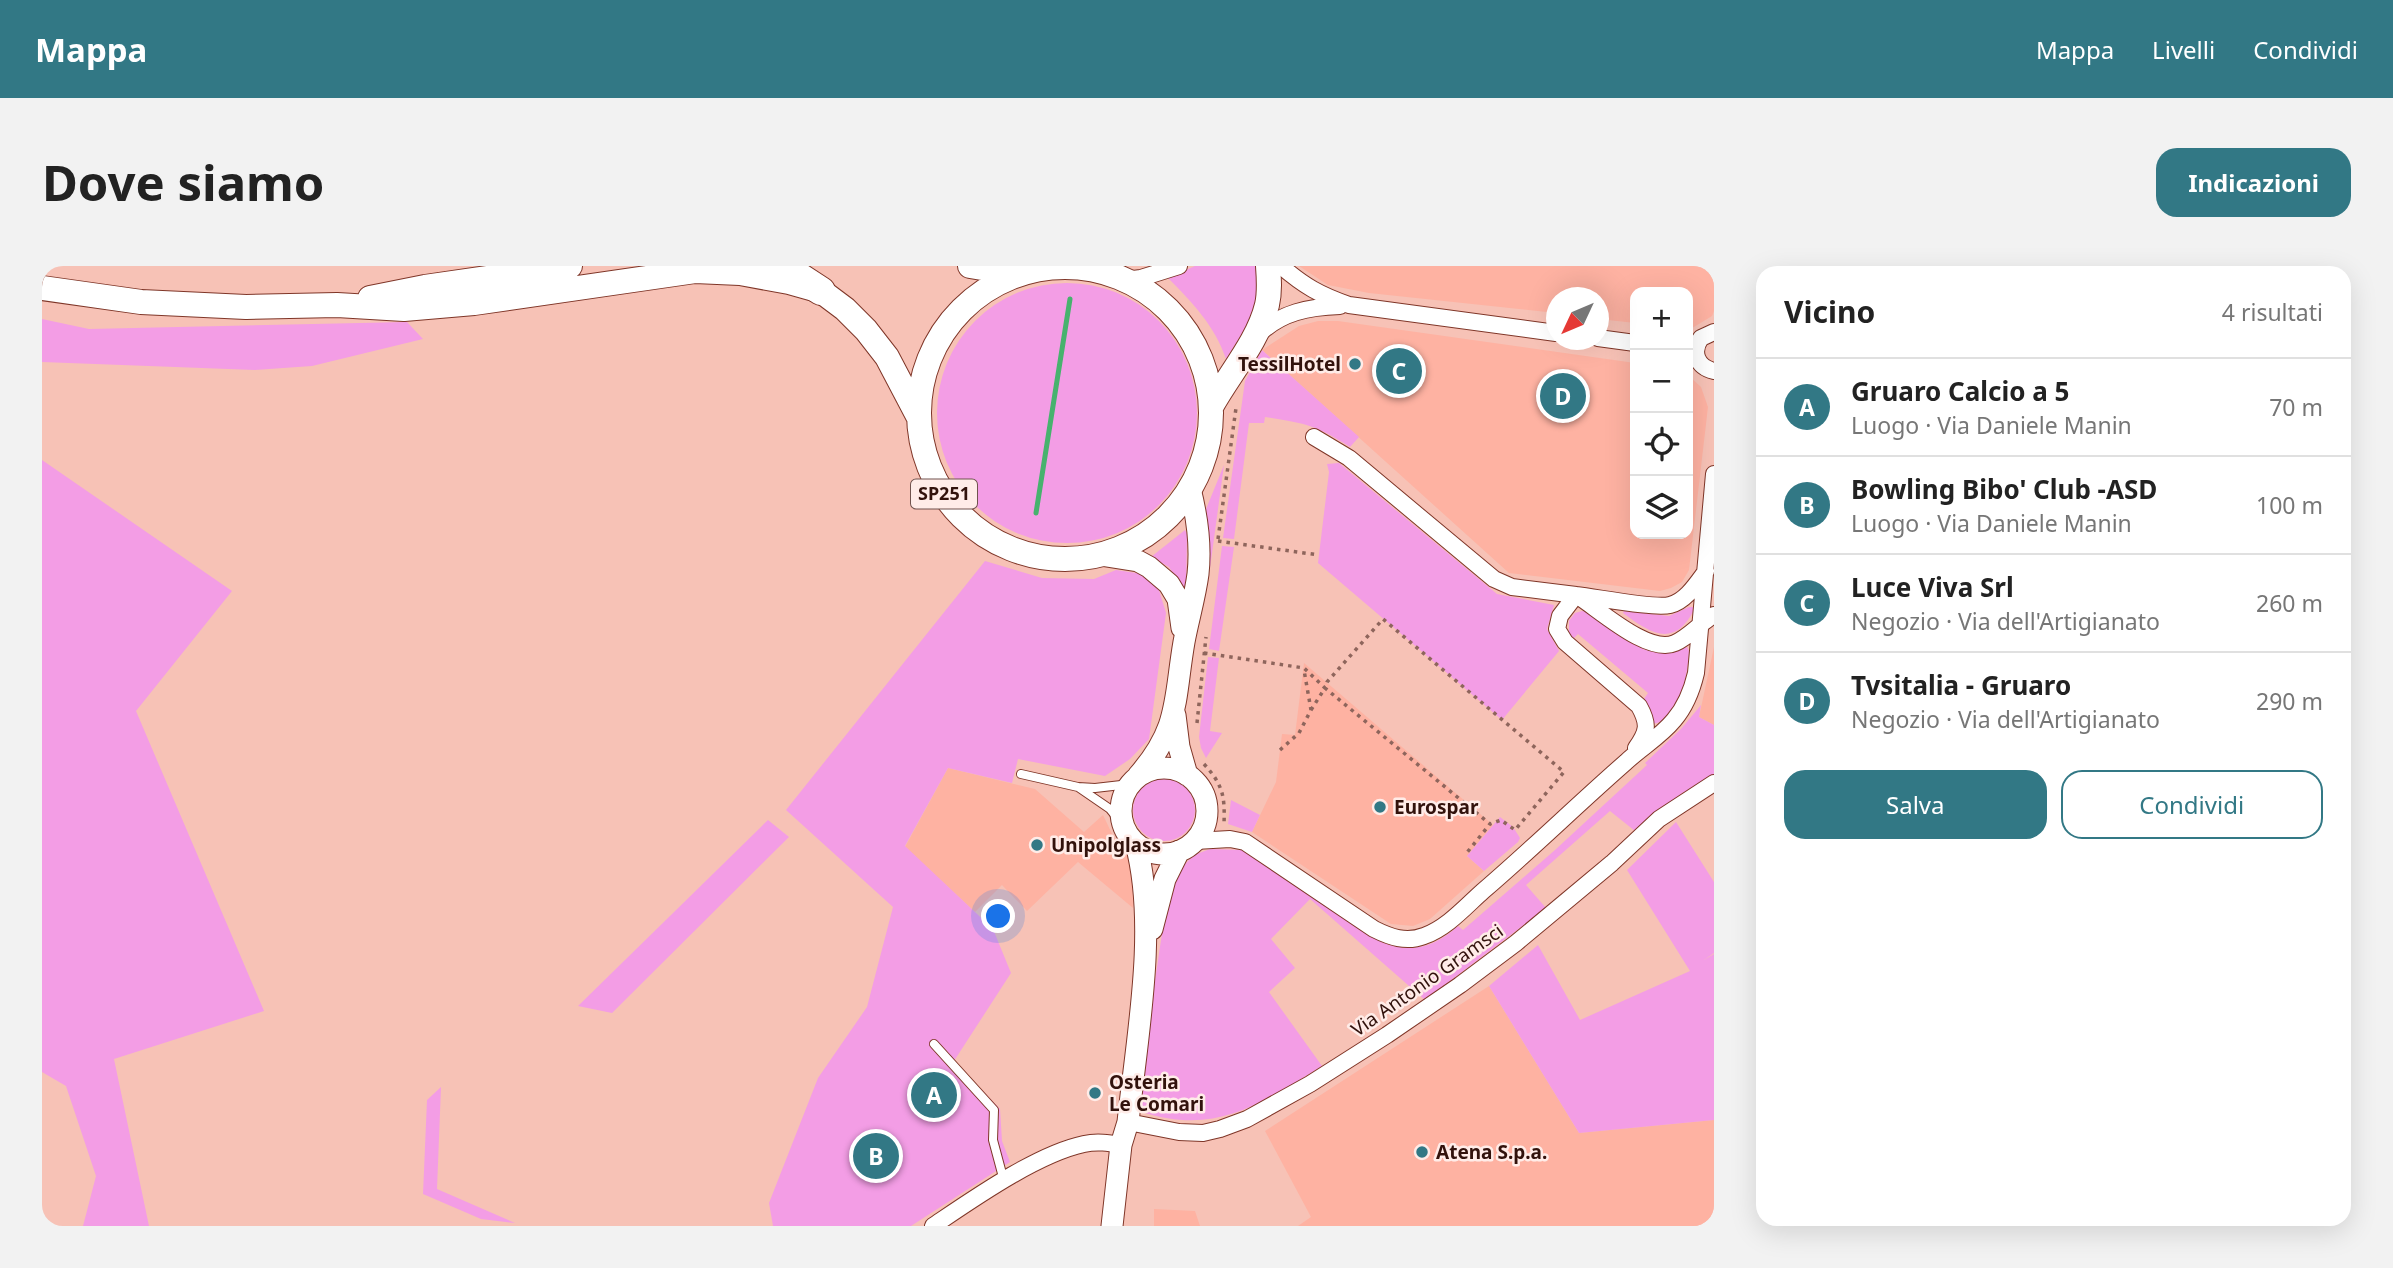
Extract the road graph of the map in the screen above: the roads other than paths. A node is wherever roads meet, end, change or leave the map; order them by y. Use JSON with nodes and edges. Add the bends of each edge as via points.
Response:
{"nodes":[{"id":1,"x":570,"y":266,"type":"edge"},
{"id":2,"x":771,"y":266,"type":"edge"},
{"id":3,"x":970,"y":266,"type":"edge"},
{"id":4,"x":1179,"y":266,"type":"edge"},
{"id":5,"x":1268,"y":266,"type":"edge"},
{"id":6,"x":1281,"y":266,"type":"edge"},
{"id":7,"x":542,"y":268,"type":"edge"},
{"id":8,"x":1133,"y":273,"type":"edge"},
{"id":9,"x":1018,"y":274,"type":"junction"},
{"id":10,"x":42,"y":288,"type":"edge"},
{"id":11,"x":821,"y":290,"type":"junction"},
{"id":12,"x":337,"y":305,"type":"junction"},
{"id":13,"x":1349,"y":305,"type":"junction"},
{"id":14,"x":1546,"y":332,"type":"edge"},
{"id":15,"x":1714,"y":332,"type":"edge"},
{"id":16,"x":1609,"y":339,"type":"edge"},
{"id":17,"x":1252,"y":341,"type":"junction"},
{"id":18,"x":1630,"y":342,"type":"edge"},
{"id":19,"x":1693,"y":348,"type":"edge"},
{"id":20,"x":1693,"y":350,"type":"edge"},
{"id":21,"x":1714,"y":371,"type":"edge"},
{"id":22,"x":1211,"y":407,"type":"junction"},
{"id":23,"x":918,"y":416,"type":"junction"},
{"id":24,"x":1314,"y":437,"type":"dead end"},
{"id":25,"x":1714,"y":474,"type":"edge"},
{"id":26,"x":1190,"y":489,"type":"junction"},
{"id":27,"x":1100,"y":555,"type":"junction"},
{"id":28,"x":1710,"y":575,"type":"edge"},
{"id":29,"x":1576,"y":595,"type":"junction"},
{"id":30,"x":1708,"y":618,"type":"edge"},
{"id":31,"x":1184,"y":643,"type":"junction"},
{"id":32,"x":1175,"y":715,"type":"junction"},
{"id":33,"x":1628,"y":760,"type":"junction"},
{"id":34,"x":1194,"y":767,"type":"junction"},
{"id":35,"x":1020,"y":774,"type":"dead end"},
{"id":36,"x":1134,"y":780,"type":"junction"},
{"id":37,"x":1714,"y":783,"type":"edge"},
{"id":38,"x":1078,"y":787,"type":"junction"},
{"id":39,"x":1123,"y":825,"type":"junction"},
{"id":40,"x":1136,"y":844,"type":"junction"},
{"id":41,"x":1187,"y":846,"type":"junction"},
{"id":42,"x":1146,"y":947,"type":"junction"},
{"id":43,"x":934,"y":1044,"type":"dead end"},
{"id":44,"x":1128,"y":1122,"type":"junction"},
{"id":45,"x":1121,"y":1145,"type":"junction"},
{"id":46,"x":1004,"y":1181,"type":"junction"},
{"id":47,"x":933,"y":1226,"type":"edge"},
{"id":48,"x":1112,"y":1226,"type":"edge"}],
"edges":[{"from":1,"to":7,"type":"main road"},
{"from":2,"to":11,"type":"highway"},
{"from":3,"to":9,"type":"main road"},
{"from":4,"to":8,"type":"street","via":[[1141,278]]},
{"from":5,"to":17,"type":"main road","number":"SP251","via":[[1268,303]]},
{"from":6,"to":13,"type":"street","via":[[1320,295]]},
{"from":7,"to":12,"type":"main road"},
{"from":8,"to":9,"type":"main road","number":"SP251","via":[[1058,266]]},
{"from":8,"to":22,"type":"main road","number":"SP251","via":[[1186,331],[1204,367]]},
{"from":9,"to":23,"type":"main road","number":"SP251","via":[[979,294],[940,335],[920,388]]},
{"from":10,"to":12,"type":"main road","via":[[141,302]]},
{"from":11,"to":12,"type":"main road","via":[[740,273],[695,271],[474,303],[404,309]]},
{"from":11,"to":23,"type":"main road","via":[[866,330]]},
{"from":13,"to":14,"type":"street"},
{"from":13,"to":17,"type":"street","via":[[1294,311],[1268,325]]},
{"from":15,"to":19,"type":"street"},
{"from":16,"to":18,"type":"street"},
{"from":17,"to":22,"type":"main road","number":"SP251"},
{"from":20,"to":21,"type":"street","via":[[1699,362]]},
{"from":22,"to":26,"type":"main road","number":"SP251","via":[[1207,449]]},
{"from":23,"to":27,"type":"main road","number":"SP251","via":[[924,453],[939,488],[962,517],[992,540],[1026,554],[1063,559]]},
{"from":24,"to":29,"type":"street","via":[[1349,458],[1494,579],[1512,587]]},
{"from":25,"to":28,"type":"street","via":[[1706,550]]},
{"from":26,"to":27,"type":"main road","number":"SP251","via":[[1152,531],[1128,546]]},
{"from":26,"to":31,"type":"main road","number":"SP251","via":[[1199,541],[1198,572]]},
{"from":27,"to":31,"type":"main road","number":"SP251","via":[[1138,561],[1169,584],[1178,599]]},
{"from":28,"to":29,"type":"street","via":[[1671,605]]},
{"from":28,"to":30,"type":"street"},
{"from":29,"to":30,"type":"street","via":[[1649,643],[1672,645]]},
{"from":29,"to":33,"type":"street","via":[[1560,616],[1560,636],[1646,717],[1646,734]]},
{"from":30,"to":33,"type":"street","via":[[1691,694],[1654,741]]},
{"from":31,"to":32,"type":"main road","number":"SP251"},
{"from":32,"to":34,"type":"main road","via":[[1179,747]]},
{"from":32,"to":36,"type":"main road","via":[[1160,748]]},
{"from":33,"to":41,"type":"street","via":[[1525,856],[1422,938],[1406,940],[1374,929],[1245,842],[1230,839]]},
{"from":34,"to":36,"type":"main road","via":[[1157,768]]},
{"from":34,"to":41,"type":"main road","via":[[1206,802],[1206,819]]},
{"from":35,"to":38,"type":"lane"},
{"from":36,"to":38,"type":"lane"},
{"from":36,"to":39,"type":"main road","via":[[1121,804]]},
{"from":37,"to":44,"type":"street","name":"Via Antonio Gramsci","via":[[1659,819],[1493,960],[1310,1084],[1247,1119],[1203,1133]]},
{"from":38,"to":39,"type":"lane","via":[[1110,809]]},
{"from":39,"to":40,"type":"main road"},
{"from":40,"to":41,"type":"main road","via":[[1161,854]]},
{"from":40,"to":42,"type":"main road","via":[[1143,871]]},
{"from":41,"to":42,"type":"main road","via":[[1165,879]]},
{"from":42,"to":44,"type":"main road"},
{"from":43,"to":46,"type":"lane","via":[[994,1110],[993,1140]]},
{"from":44,"to":45,"type":"main road"},
{"from":45,"to":46,"type":"street","via":[[1102,1142],[1073,1147]]},
{"from":45,"to":48,"type":"main road"},
{"from":46,"to":47,"type":"street"}]}
